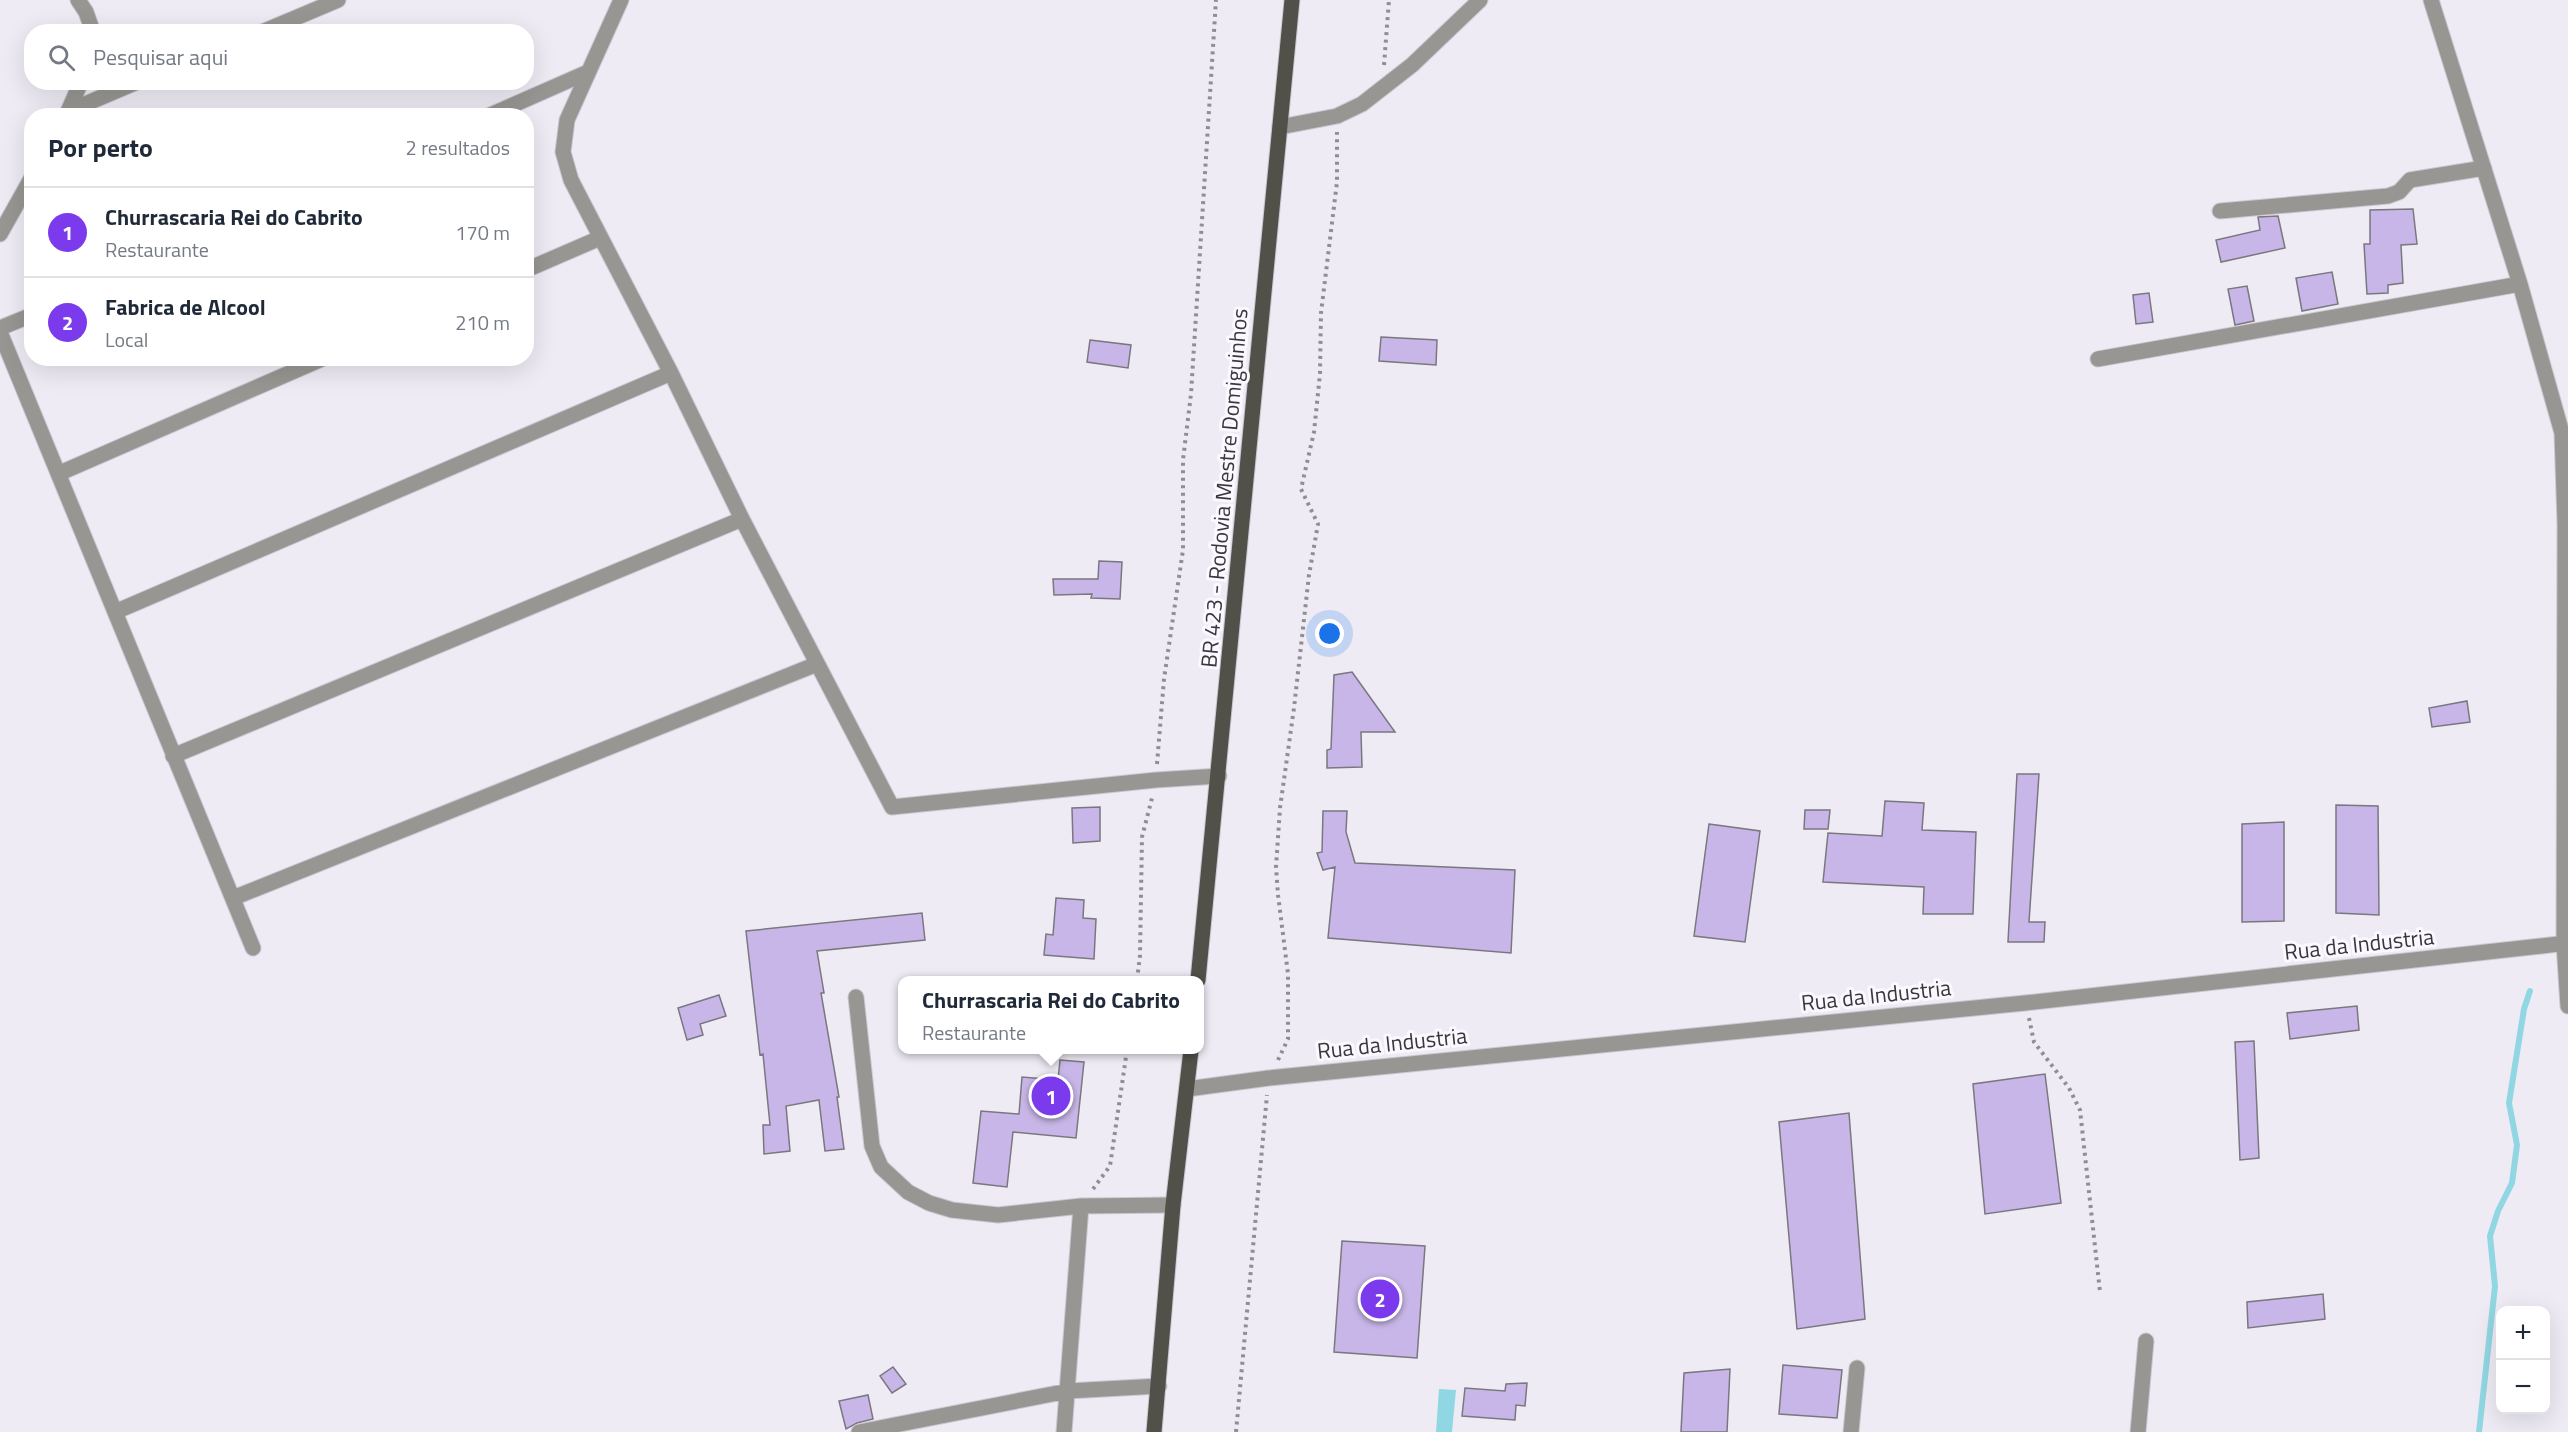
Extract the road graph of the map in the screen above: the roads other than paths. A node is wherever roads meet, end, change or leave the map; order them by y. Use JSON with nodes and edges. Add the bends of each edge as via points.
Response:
{"nodes":[{"id":1,"x":78,"y":0,"type":"edge"},
{"id":2,"x":338,"y":0,"type":"edge"},
{"id":3,"x":621,"y":0,"type":"edge"},
{"id":4,"x":1292,"y":0,"type":"edge"},
{"id":5,"x":1480,"y":0,"type":"edge"},
{"id":6,"x":2431,"y":0,"type":"edge"},
{"id":7,"x":90,"y":24,"type":"edge"},
{"id":8,"x":281,"y":24,"type":"edge"},
{"id":9,"x":588,"y":72,"type":"junction"},
{"id":10,"x":77,"y":90,"type":"edge"},
{"id":11,"x":119,"y":90,"type":"edge"},
{"id":12,"x":69,"y":108,"type":"edge"},
{"id":13,"x":78,"y":108,"type":"edge"},
{"id":14,"x":506,"y":108,"type":"edge"},
{"id":15,"x":1280,"y":127,"type":"junction"},
{"id":16,"x":2484,"y":168,"type":"junction"},
{"id":17,"x":24,"y":191,"type":"edge"},
{"id":18,"x":2220,"y":211,"type":"dead end"},
{"id":19,"x":0,"y":234,"type":"edge"},
{"id":20,"x":600,"y":238,"type":"junction"},
{"id":21,"x":534,"y":267,"type":"edge"},
{"id":22,"x":2520,"y":284,"type":"junction"},
{"id":23,"x":24,"y":319,"type":"edge"},
{"id":24,"x":0,"y":330,"type":"edge"},
{"id":25,"x":2098,"y":359,"type":"dead end"},
{"id":26,"x":306,"y":366,"type":"edge"},
{"id":27,"x":671,"y":373,"type":"junction"},
{"id":28,"x":60,"y":473,"type":"junction"},
{"id":29,"x":742,"y":519,"type":"junction"},
{"id":30,"x":115,"y":612,"type":"junction"},
{"id":31,"x":817,"y":664,"type":"junction"},
{"id":32,"x":174,"y":756,"type":"junction"},
{"id":33,"x":1219,"y":777,"type":"junction"},
{"id":34,"x":233,"y":898,"type":"junction"},
{"id":35,"x":2566,"y":944,"type":"edge"},
{"id":36,"x":253,"y":948,"type":"dead end"},
{"id":37,"x":1199,"y":976,"type":"edge"},
{"id":38,"x":856,"y":997,"type":"dead end"},
{"id":39,"x":2568,"y":1006,"type":"edge"},
{"id":40,"x":1191,"y":1054,"type":"edge"},
{"id":41,"x":1187,"y":1089,"type":"junction"},
{"id":42,"x":1173,"y":1205,"type":"junction"},
{"id":43,"x":1081,"y":1206,"type":"junction"},
{"id":44,"x":2146,"y":1341,"type":"dead end"},
{"id":45,"x":1857,"y":1368,"type":"dead end"},
{"id":46,"x":1158,"y":1386,"type":"junction"},
{"id":47,"x":1068,"y":1391,"type":"junction"},
{"id":48,"x":859,"y":1432,"type":"edge"},
{"id":49,"x":1064,"y":1432,"type":"edge"},
{"id":50,"x":1154,"y":1432,"type":"edge"},
{"id":51,"x":1851,"y":1432,"type":"edge"},
{"id":52,"x":2138,"y":1432,"type":"edge"}],
"edges":[{"from":1,"to":7,"type":"street"},
{"from":2,"to":8,"type":"street"},
{"from":3,"to":9,"type":"street"},
{"from":4,"to":15,"type":"main road","name":"BR 423 - Rodovia Mestre Domiguinhos"},
{"from":5,"to":15,"type":"street","via":[[1374,96],[1337,116]]},
{"from":6,"to":16,"type":"street"},
{"from":9,"to":14,"type":"street"},
{"from":9,"to":20,"type":"street","via":[[567,120],[563,152]]},
{"from":10,"to":12,"type":"street"},
{"from":11,"to":13,"type":"street"},
{"from":15,"to":33,"type":"main road","name":"BR 423 - Rodovia Mestre Domiguinhos"},
{"from":16,"to":18,"type":"street","via":[[2410,180],[2399,192],[2388,196]]},
{"from":16,"to":22,"type":"street"},
{"from":17,"to":19,"type":"street"},
{"from":20,"to":21,"type":"street"},
{"from":20,"to":27,"type":"street"},
{"from":22,"to":25,"type":"street"},
{"from":22,"to":35,"type":"street","via":[[2562,433]]},
{"from":23,"to":24,"type":"street"},
{"from":24,"to":28,"type":"street"},
{"from":26,"to":28,"type":"street"},
{"from":27,"to":29,"type":"street"},
{"from":27,"to":30,"type":"street"},
{"from":28,"to":30,"type":"street"},
{"from":29,"to":31,"type":"street"},
{"from":29,"to":32,"type":"street"},
{"from":30,"to":32,"type":"street"},
{"from":31,"to":33,"type":"street","via":[[892,807]]},
{"from":31,"to":34,"type":"street"},
{"from":32,"to":34,"type":"street"},
{"from":33,"to":37,"type":"main road","name":"BR 423 - Rodovia Mestre Domiguinhos"},
{"from":34,"to":36,"type":"street"},
{"from":35,"to":39,"type":"street"},
{"from":35,"to":41,"type":"street","name":"Rua da Industria"},
{"from":38,"to":43,"type":"street","via":[[872,1146],[890,1177],[908,1192],[952,1210],[998,1215]]},
{"from":40,"to":41,"type":"main road"},
{"from":41,"to":42,"type":"main road"},
{"from":42,"to":43,"type":"street"},
{"from":42,"to":46,"type":"main road"},
{"from":43,"to":47,"type":"street"},
{"from":44,"to":52,"type":"street"},
{"from":45,"to":51,"type":"street"},
{"from":46,"to":47,"type":"street"},
{"from":46,"to":50,"type":"main road"},
{"from":47,"to":48,"type":"street"},
{"from":47,"to":49,"type":"street"}]}
